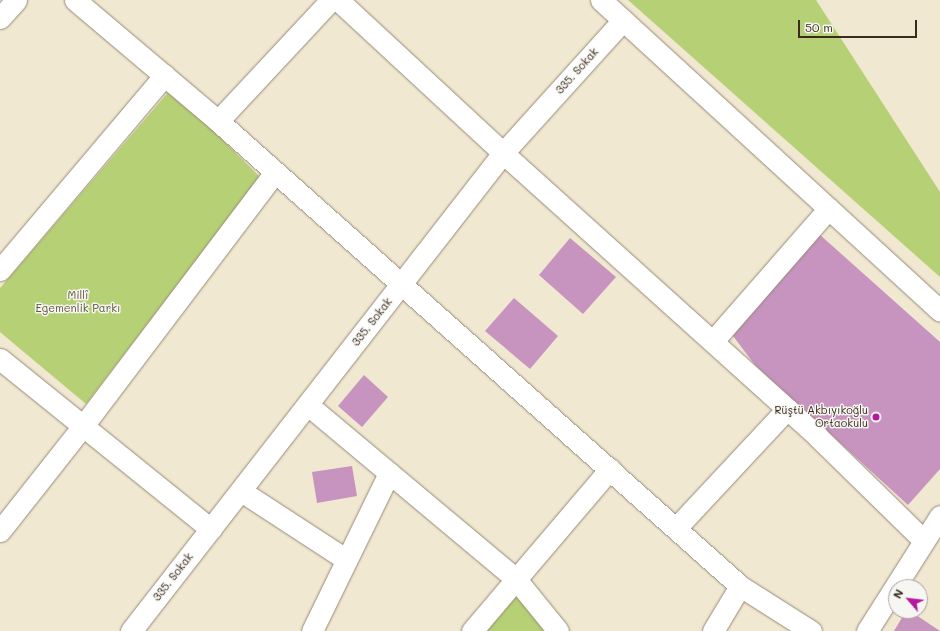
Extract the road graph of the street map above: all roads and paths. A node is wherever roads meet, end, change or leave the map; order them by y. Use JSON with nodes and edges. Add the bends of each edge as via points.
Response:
{"nodes":[{"id":1,"x":16,"y":0,"type":"edge"},
{"id":2,"x":75,"y":0,"type":"edge"},
{"id":3,"x":331,"y":0,"type":"edge"},
{"id":4,"x":338,"y":0,"type":"edge"},
{"id":5,"x":601,"y":0,"type":"edge"},
{"id":6,"x":0,"y":18,"type":"edge"},
{"id":7,"x":623,"y":20,"type":"junction"},
{"id":8,"x":164,"y":75,"type":"junction"},
{"id":9,"x":218,"y":121,"type":"junction"},
{"id":10,"x":503,"y":153,"type":"junction"},
{"id":11,"x":274,"y":172,"type":"junction"},
{"id":12,"x":828,"y":208,"type":"junction"},
{"id":13,"x":0,"y":270,"type":"edge"},
{"id":14,"x":401,"y":285,"type":"junction"},
{"id":15,"x":940,"y":311,"type":"edge"},
{"id":16,"x":713,"y":341,"type":"junction"},
{"id":17,"x":0,"y":359,"type":"edge"},
{"id":18,"x":308,"y":405,"type":"junction"},
{"id":19,"x":787,"y":409,"type":"junction"},
{"id":20,"x":83,"y":426,"type":"junction"},
{"id":21,"x":610,"y":469,"type":"junction"},
{"id":22,"x":389,"y":473,"type":"junction"},
{"id":23,"x":241,"y":491,"type":"junction"},
{"id":24,"x":940,"y":516,"type":"edge"},
{"id":25,"x":676,"y":528,"type":"junction"},
{"id":26,"x":211,"y":529,"type":"junction"},
{"id":27,"x":0,"y":531,"type":"edge"},
{"id":28,"x":923,"y":540,"type":"junction"},
{"id":29,"x":347,"y":560,"type":"junction"},
{"id":30,"x":515,"y":578,"type":"junction"},
{"id":31,"x":740,"y":586,"type":"junction"},
{"id":32,"x":318,"y":628,"type":"edge"},
{"id":33,"x":131,"y":631,"type":"edge"},
{"id":34,"x":472,"y":631,"type":"edge"},
{"id":35,"x":558,"y":631,"type":"edge"},
{"id":36,"x":713,"y":631,"type":"edge"},
{"id":37,"x":811,"y":631,"type":"edge"},
{"id":38,"x":868,"y":631,"type":"edge"}],
"edges":[{"from":1,"to":6,"type":"street"},
{"from":2,"to":8,"type":"street"},
{"from":3,"to":9,"type":"street"},
{"from":4,"to":10,"type":"street"},
{"from":5,"to":7,"type":"street"},
{"from":7,"to":10,"type":"street","name":"335. Sokak"},
{"from":7,"to":12,"type":"street"},
{"from":8,"to":9,"type":"street"},
{"from":8,"to":13,"type":"street"},
{"from":9,"to":11,"type":"street"},
{"from":10,"to":14,"type":"street","name":"335. Sokak"},
{"from":10,"to":16,"type":"street"},
{"from":11,"to":14,"type":"street"},
{"from":11,"to":20,"type":"street"},
{"from":12,"to":15,"type":"street"},
{"from":12,"to":16,"type":"street"},
{"from":14,"to":18,"type":"street","name":"335. Sokak"},
{"from":14,"to":21,"type":"street"},
{"from":16,"to":19,"type":"street"},
{"from":17,"to":20,"type":"street"},
{"from":18,"to":22,"type":"street"},
{"from":18,"to":23,"type":"street","name":"335. Sokak"},
{"from":19,"to":25,"type":"street"},
{"from":19,"to":28,"type":"street"},
{"from":20,"to":26,"type":"street"},
{"from":20,"to":27,"type":"street"},
{"from":21,"to":25,"type":"street"},
{"from":21,"to":30,"type":"street"},
{"from":22,"to":29,"type":"street"},
{"from":22,"to":30,"type":"street"},
{"from":23,"to":26,"type":"street","name":"335. Sokak"},
{"from":23,"to":29,"type":"street"},
{"from":24,"to":28,"type":"street"},
{"from":25,"to":31,"type":"street"},
{"from":26,"to":33,"type":"street","name":"335. Sokak"},
{"from":28,"to":38,"type":"street"},
{"from":29,"to":32,"type":"street"},
{"from":30,"to":34,"type":"street"},
{"from":30,"to":35,"type":"street"},
{"from":31,"to":36,"type":"street"},
{"from":31,"to":37,"type":"street"}]}
